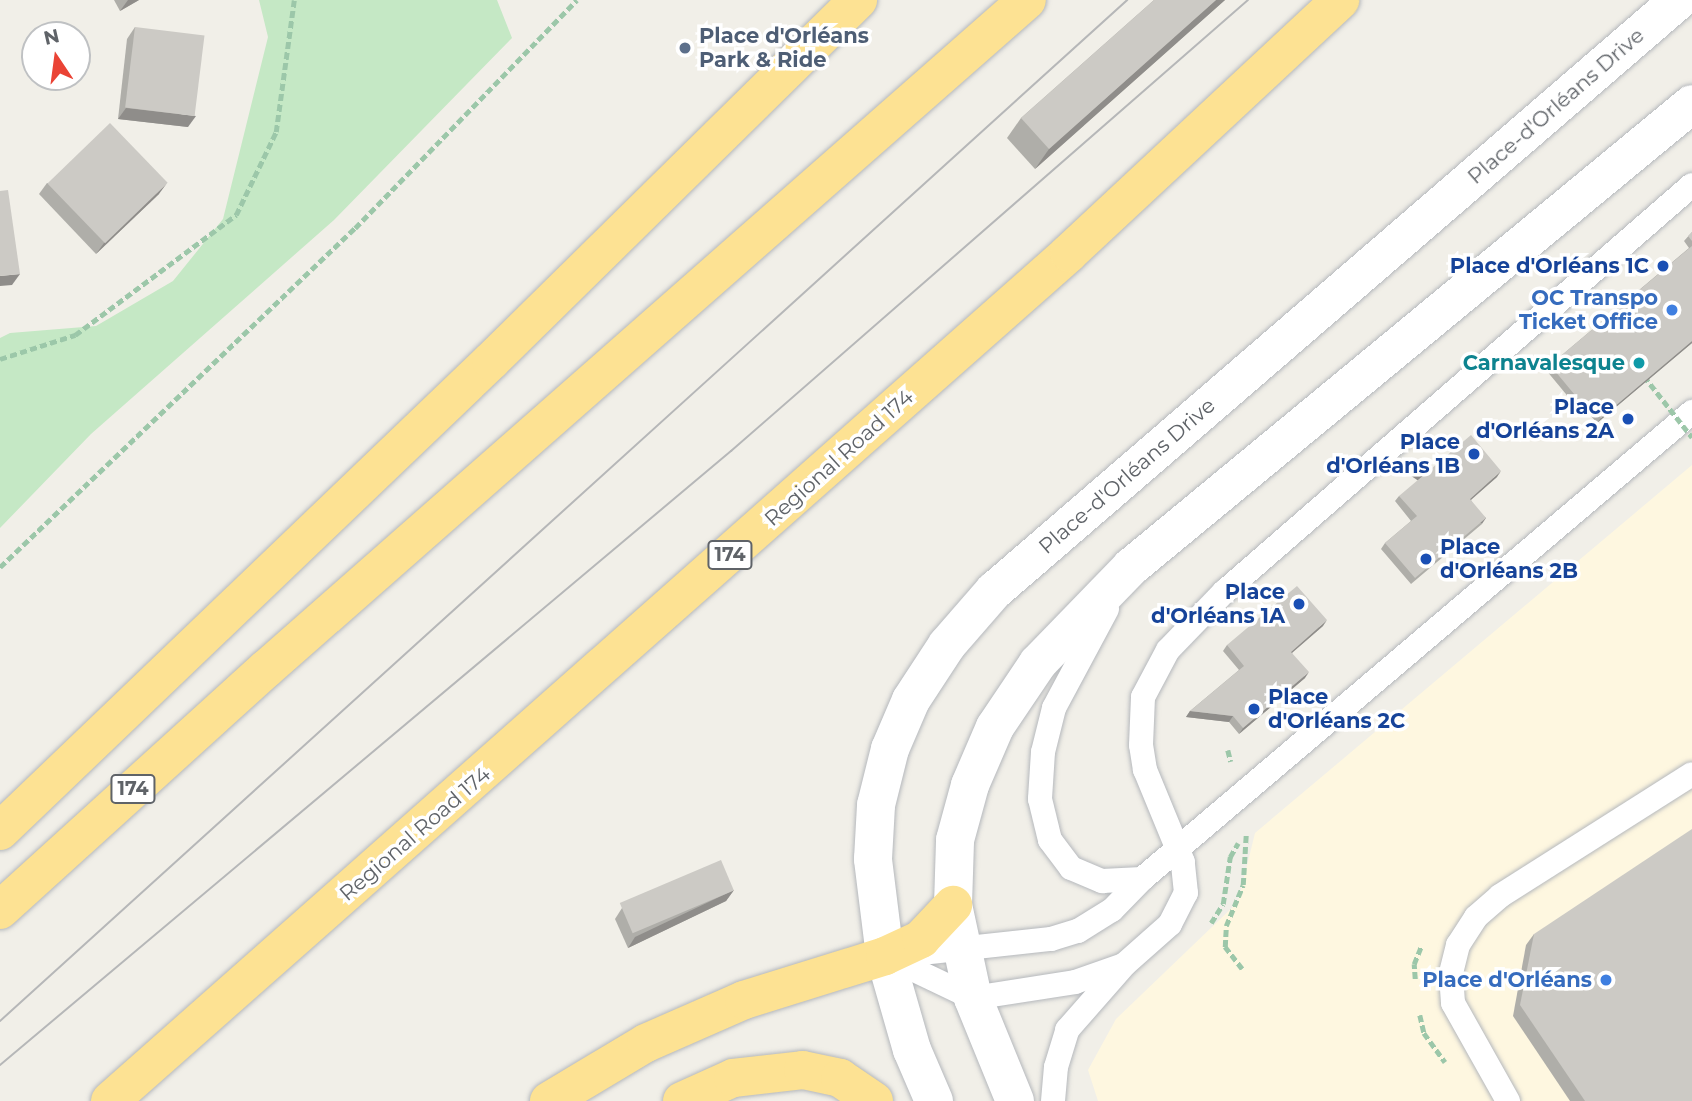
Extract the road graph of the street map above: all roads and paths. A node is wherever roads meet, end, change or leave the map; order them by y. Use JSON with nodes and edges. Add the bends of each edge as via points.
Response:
{"nodes":[{"id":1,"x":295,"y":0,"type":"edge"},
{"id":2,"x":577,"y":0,"type":"edge"},
{"id":3,"x":858,"y":0,"type":"edge"},
{"id":4,"x":993,"y":0,"type":"edge"},
{"id":5,"x":1027,"y":0,"type":"edge"},
{"id":6,"x":1340,"y":0,"type":"edge"},
{"id":7,"x":1679,"y":0,"type":"edge"},
{"id":8,"x":1692,"y":104,"type":"edge"},
{"id":9,"x":1692,"y":119,"type":"edge"},
{"id":10,"x":1605,"y":177,"type":"junction"},
{"id":11,"x":1692,"y":185,"type":"edge"},
{"id":12,"x":0,"y":359,"type":"edge"},
{"id":13,"x":1640,"y":371,"type":"edge"},
{"id":14,"x":1692,"y":412,"type":"edge"},
{"id":15,"x":1692,"y":437,"type":"edge"},
{"id":16,"x":0,"y":567,"type":"edge"},
{"id":17,"x":1131,"y":567,"type":"junction"},
{"id":18,"x":266,"y":669,"type":"junction"},
{"id":19,"x":1692,"y":774,"type":"edge"},
{"id":20,"x":1247,"y":827,"type":"dead end"},
{"id":21,"x":0,"y":831,"type":"edge"},
{"id":22,"x":1178,"y":849,"type":"junction"},
{"id":23,"x":1142,"y":879,"type":"junction"},
{"id":24,"x":953,"y":905,"type":"junction"},
{"id":25,"x":0,"y":910,"type":"edge"},
{"id":26,"x":963,"y":951,"type":"junction"},
{"id":27,"x":885,"y":956,"type":"junction"},
{"id":28,"x":1125,"y":964,"type":"junction"},
{"id":29,"x":1242,"y":969,"type":"dead end"},
{"id":30,"x":973,"y":998,"type":"junction"},
{"id":31,"x":110,"y":1101,"type":"edge"},
{"id":32,"x":549,"y":1101,"type":"edge"},
{"id":33,"x":682,"y":1101,"type":"edge"},
{"id":34,"x":874,"y":1101,"type":"edge"},
{"id":35,"x":934,"y":1101,"type":"edge"},
{"id":36,"x":1015,"y":1101,"type":"edge"},
{"id":37,"x":1053,"y":1101,"type":"edge"},
{"id":38,"x":1508,"y":1101,"type":"edge"}],
"edges":[{"from":1,"to":12,"type":"path","via":[[276,132],[236,215],[75,335]]},
{"from":2,"to":16,"type":"path","via":[[355,228]]},
{"from":3,"to":21,"type":"highway","via":[[501,351]]},
{"from":4,"to":18,"type":"highway","via":[[444,488]]},
{"from":5,"to":18,"type":"highway","number":"174"},
{"from":6,"to":31,"type":"highway","name":"Regional Road 174","number":"174","via":[[1059,263]]},
{"from":7,"to":27,"type":"main road","name":"Place-d'Orléans Drive","via":[[994,591],[947,645],[911,700],[890,749],[876,804],[873,859]]},
{"from":8,"to":10,"type":"main road"},
{"from":9,"to":10,"type":"main road"},
{"from":10,"to":17,"type":"main road"},
{"from":11,"to":22,"type":"lane","via":[[1224,592],[1168,650],[1152,674],[1139,721],[1146,770]]},
{"from":13,"to":15,"type":"path","bridge":true},
{"from":14,"to":22,"type":"lane"},
{"from":17,"to":23,"type":"lane","via":[[1054,708],[1043,752],[1040,799],[1051,840],[1070,868],[1102,881]]},
{"from":17,"to":24,"type":"main road","via":[[1038,663],[995,727],[970,785],[955,840]]},
{"from":18,"to":25,"type":"highway","number":"174"},
{"from":19,"to":38,"type":"lane","via":[[1500,896],[1476,917],[1458,945],[1451,973],[1453,1003]]},
{"from":20,"to":29,"type":"path","via":[[1243,885],[1226,926],[1226,947]]},
{"from":22,"to":23,"type":"lane"},
{"from":22,"to":28,"type":"lane","via":[[1187,878],[1182,908]]},
{"from":23,"to":26,"type":"lane","via":[[1112,911],[1078,931]]},
{"from":24,"to":26,"type":"main road"},
{"from":24,"to":27,"type":"highway","via":[[921,939]]},
{"from":26,"to":27,"type":"lane"},
{"from":26,"to":30,"type":"main road"},
{"from":27,"to":30,"type":"lane"},
{"from":27,"to":32,"type":"highway","via":[[744,1000],[646,1043]]},
{"from":27,"to":35,"type":"main road","name":"Place-d'Orléans Drive","via":[[912,1050]]},
{"from":28,"to":30,"type":"lane","via":[[1074,982]]},
{"from":28,"to":37,"type":"lane","via":[[1067,1030],[1056,1067]]},
{"from":30,"to":36,"type":"main road"},
{"from":33,"to":34,"type":"highway","via":[[733,1078],[803,1070],[840,1078]]}]}
